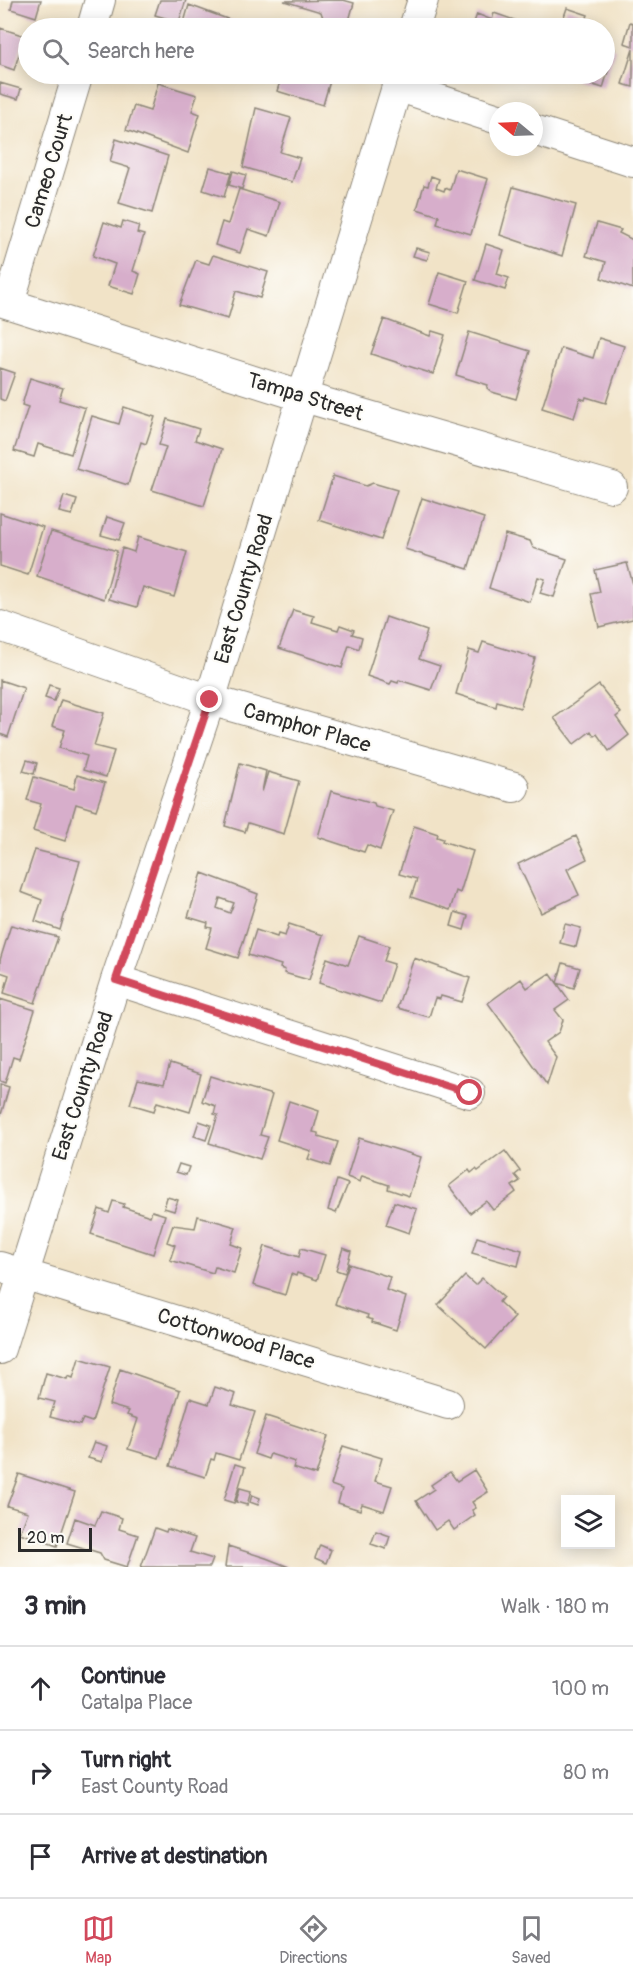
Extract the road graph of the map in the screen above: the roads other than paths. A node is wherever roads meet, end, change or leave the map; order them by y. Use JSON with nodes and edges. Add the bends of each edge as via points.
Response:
{"nodes":[{"id":1,"x":100,"y":0,"type":"edge"},
{"id":2,"x":423,"y":0,"type":"edge"},
{"id":3,"x":95,"y":18,"type":"edge"},
{"id":4,"x":417,"y":18,"type":"edge"},
{"id":5,"x":75,"y":84,"type":"edge"},
{"id":6,"x":398,"y":84,"type":"edge"},
{"id":7,"x":409,"y":84,"type":"edge"},
{"id":8,"x":489,"y":115,"type":"edge"},
{"id":9,"x":543,"y":133,"type":"edge"},
{"id":10,"x":633,"y":162,"type":"edge"},
{"id":11,"x":4,"y":302,"type":"edge"},
{"id":12,"x":304,"y":397,"type":"junction"},
{"id":13,"x":612,"y":487,"type":"dead end"},
{"id":14,"x":0,"y":626,"type":"edge"},
{"id":15,"x":210,"y":700,"type":"junction"},
{"id":16,"x":514,"y":787,"type":"dead end"},
{"id":17,"x":116,"y":980,"type":"junction"},
{"id":18,"x":470,"y":1093,"type":"dead end"},
{"id":19,"x":12,"y":1270,"type":"edge"},
{"id":20,"x":0,"y":1349,"type":"edge"},
{"id":21,"x":448,"y":1404,"type":"dead end"}],
"edges":[{"from":1,"to":3,"type":"street"},
{"from":2,"to":4,"type":"street"},
{"from":5,"to":11,"type":"street","name":"Cameo Court"},
{"from":6,"to":12,"type":"street","name":"East County Road"},
{"from":7,"to":8,"type":"street"},
{"from":9,"to":10,"type":"street"},
{"from":11,"to":12,"type":"street","name":"Tampa Street"},
{"from":12,"to":13,"type":"street","name":"Tampa Street"},
{"from":12,"to":15,"type":"street","name":"East County Road"},
{"from":14,"to":15,"type":"street","name":"Camphor Place"},
{"from":15,"to":16,"type":"street","name":"Camphor Place"},
{"from":15,"to":17,"type":"street","name":"East County Road"},
{"from":17,"to":18,"type":"street"},
{"from":17,"to":19,"type":"street","name":"East County Road"},
{"from":19,"to":20,"type":"street","name":"East County Road"},
{"from":19,"to":21,"type":"street","name":"Cottonwood Place"}]}
